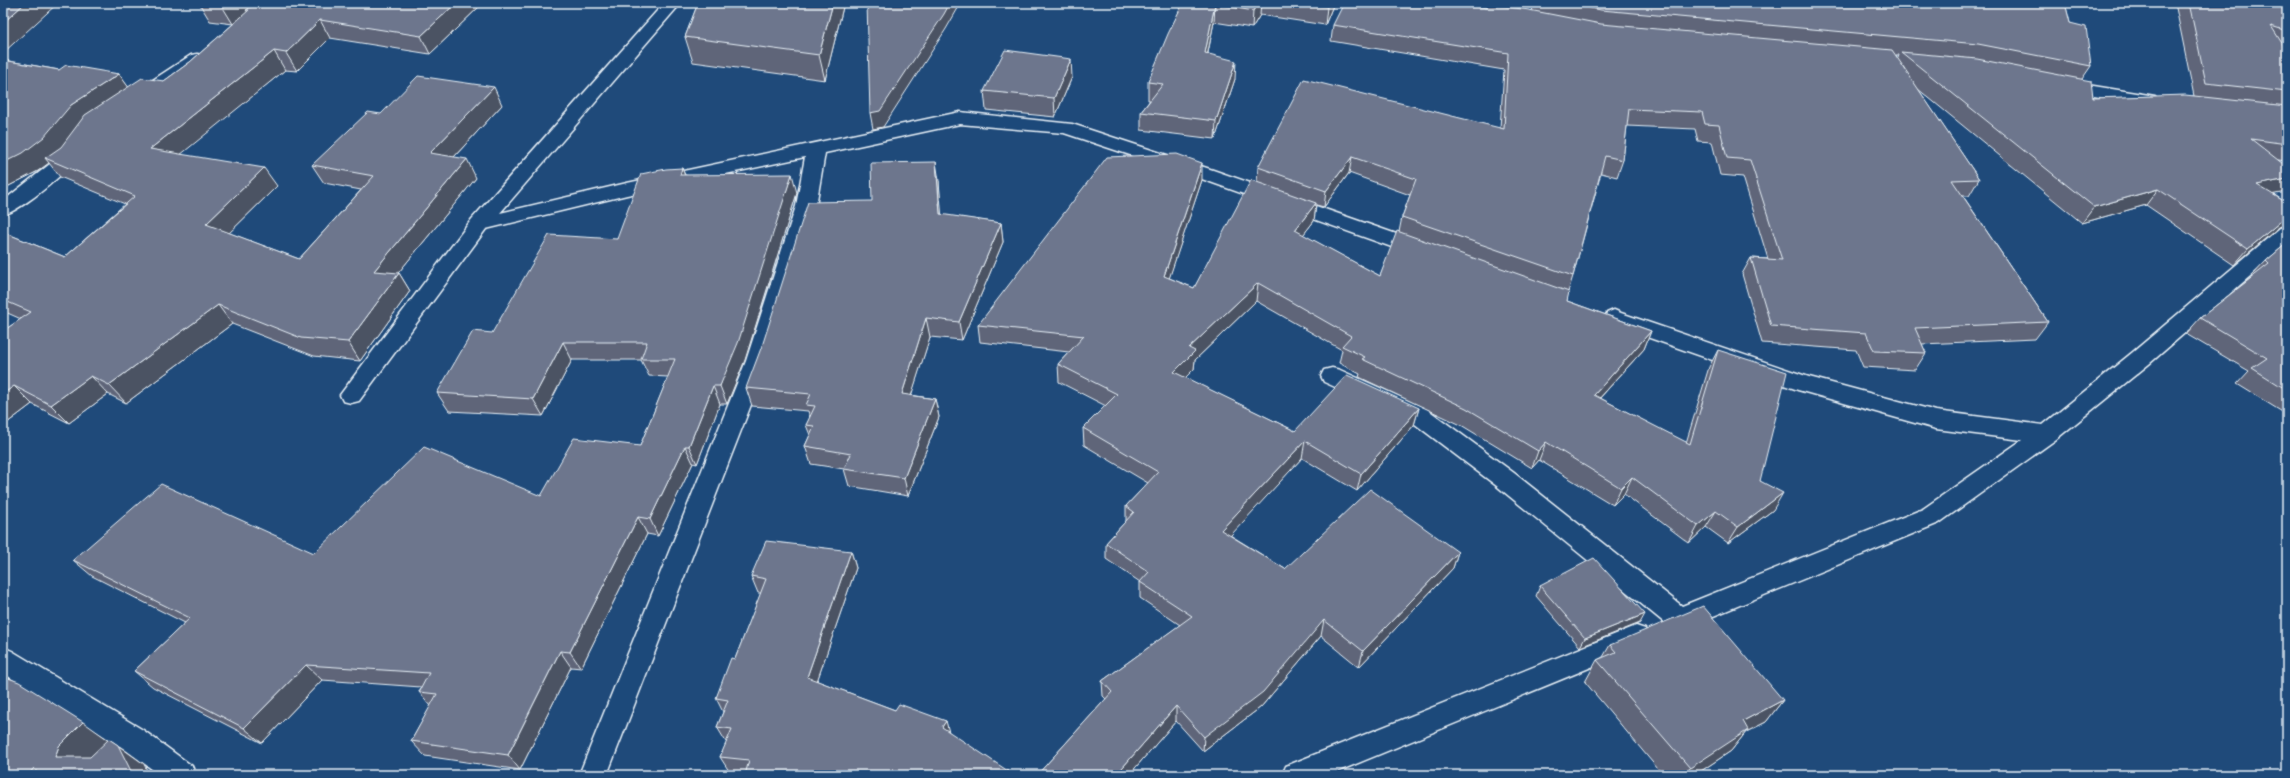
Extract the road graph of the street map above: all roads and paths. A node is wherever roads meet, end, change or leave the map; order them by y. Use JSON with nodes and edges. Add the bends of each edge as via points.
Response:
{"nodes":[{"id":1,"x":673,"y":3,"type":"edge"},
{"id":2,"x":209,"y":51,"type":"edge"},
{"id":3,"x":2045,"y":83,"type":"edge"},
{"id":4,"x":2168,"y":102,"type":"edge"},
{"id":5,"x":125,"y":107,"type":"edge"},
{"id":6,"x":88,"y":133,"type":"edge"},
{"id":7,"x":816,"y":149,"type":"junction"},
{"id":8,"x":3,"y":209,"type":"edge"},
{"id":9,"x":479,"y":224,"type":"junction"},
{"id":10,"x":2287,"y":233,"type":"edge"},
{"id":11,"x":1439,"y":257,"type":"edge"},
{"id":12,"x":1597,"y":312,"type":"edge"},
{"id":13,"x":1332,"y":376,"type":"dead end"},
{"id":14,"x":351,"y":395,"type":"dead end"},
{"id":15,"x":2047,"y":434,"type":"junction"},
{"id":16,"x":1679,"y":619,"type":"junction"},
{"id":17,"x":3,"y":659,"type":"edge"},
{"id":18,"x":133,"y":739,"type":"junction"},
{"id":19,"x":113,"y":760,"type":"edge"},
{"id":20,"x":182,"y":775,"type":"edge"},
{"id":21,"x":593,"y":775,"type":"edge"},
{"id":22,"x":1296,"y":775,"type":"edge"}],
"edges":[{"from":1,"to":9,"type":"street"},
{"from":2,"to":5,"type":"street"},
{"from":3,"to":4,"type":"street","via":[[2122,98]]},
{"from":6,"to":8,"type":"street","via":[[67,160]]},
{"from":7,"to":9,"type":"street","via":[[627,189]]},
{"from":7,"to":11,"type":"street","via":[[960,118],[1066,128],[1206,174]]},
{"from":7,"to":21,"type":"street","via":[[806,206],[757,361]]},
{"from":9,"to":14,"type":"street"},
{"from":10,"to":15,"type":"street","via":[[2141,358]]},
{"from":12,"to":15,"type":"street","via":[[1806,384],[1936,420]]},
{"from":13,"to":16,"type":"street","via":[[1419,415],[1506,480]]},
{"from":15,"to":16,"type":"street","via":[[1931,516]]},
{"from":16,"to":22,"type":"street"},
{"from":17,"to":18,"type":"street"},
{"from":18,"to":19,"type":"street"},
{"from":18,"to":20,"type":"street"}]}
